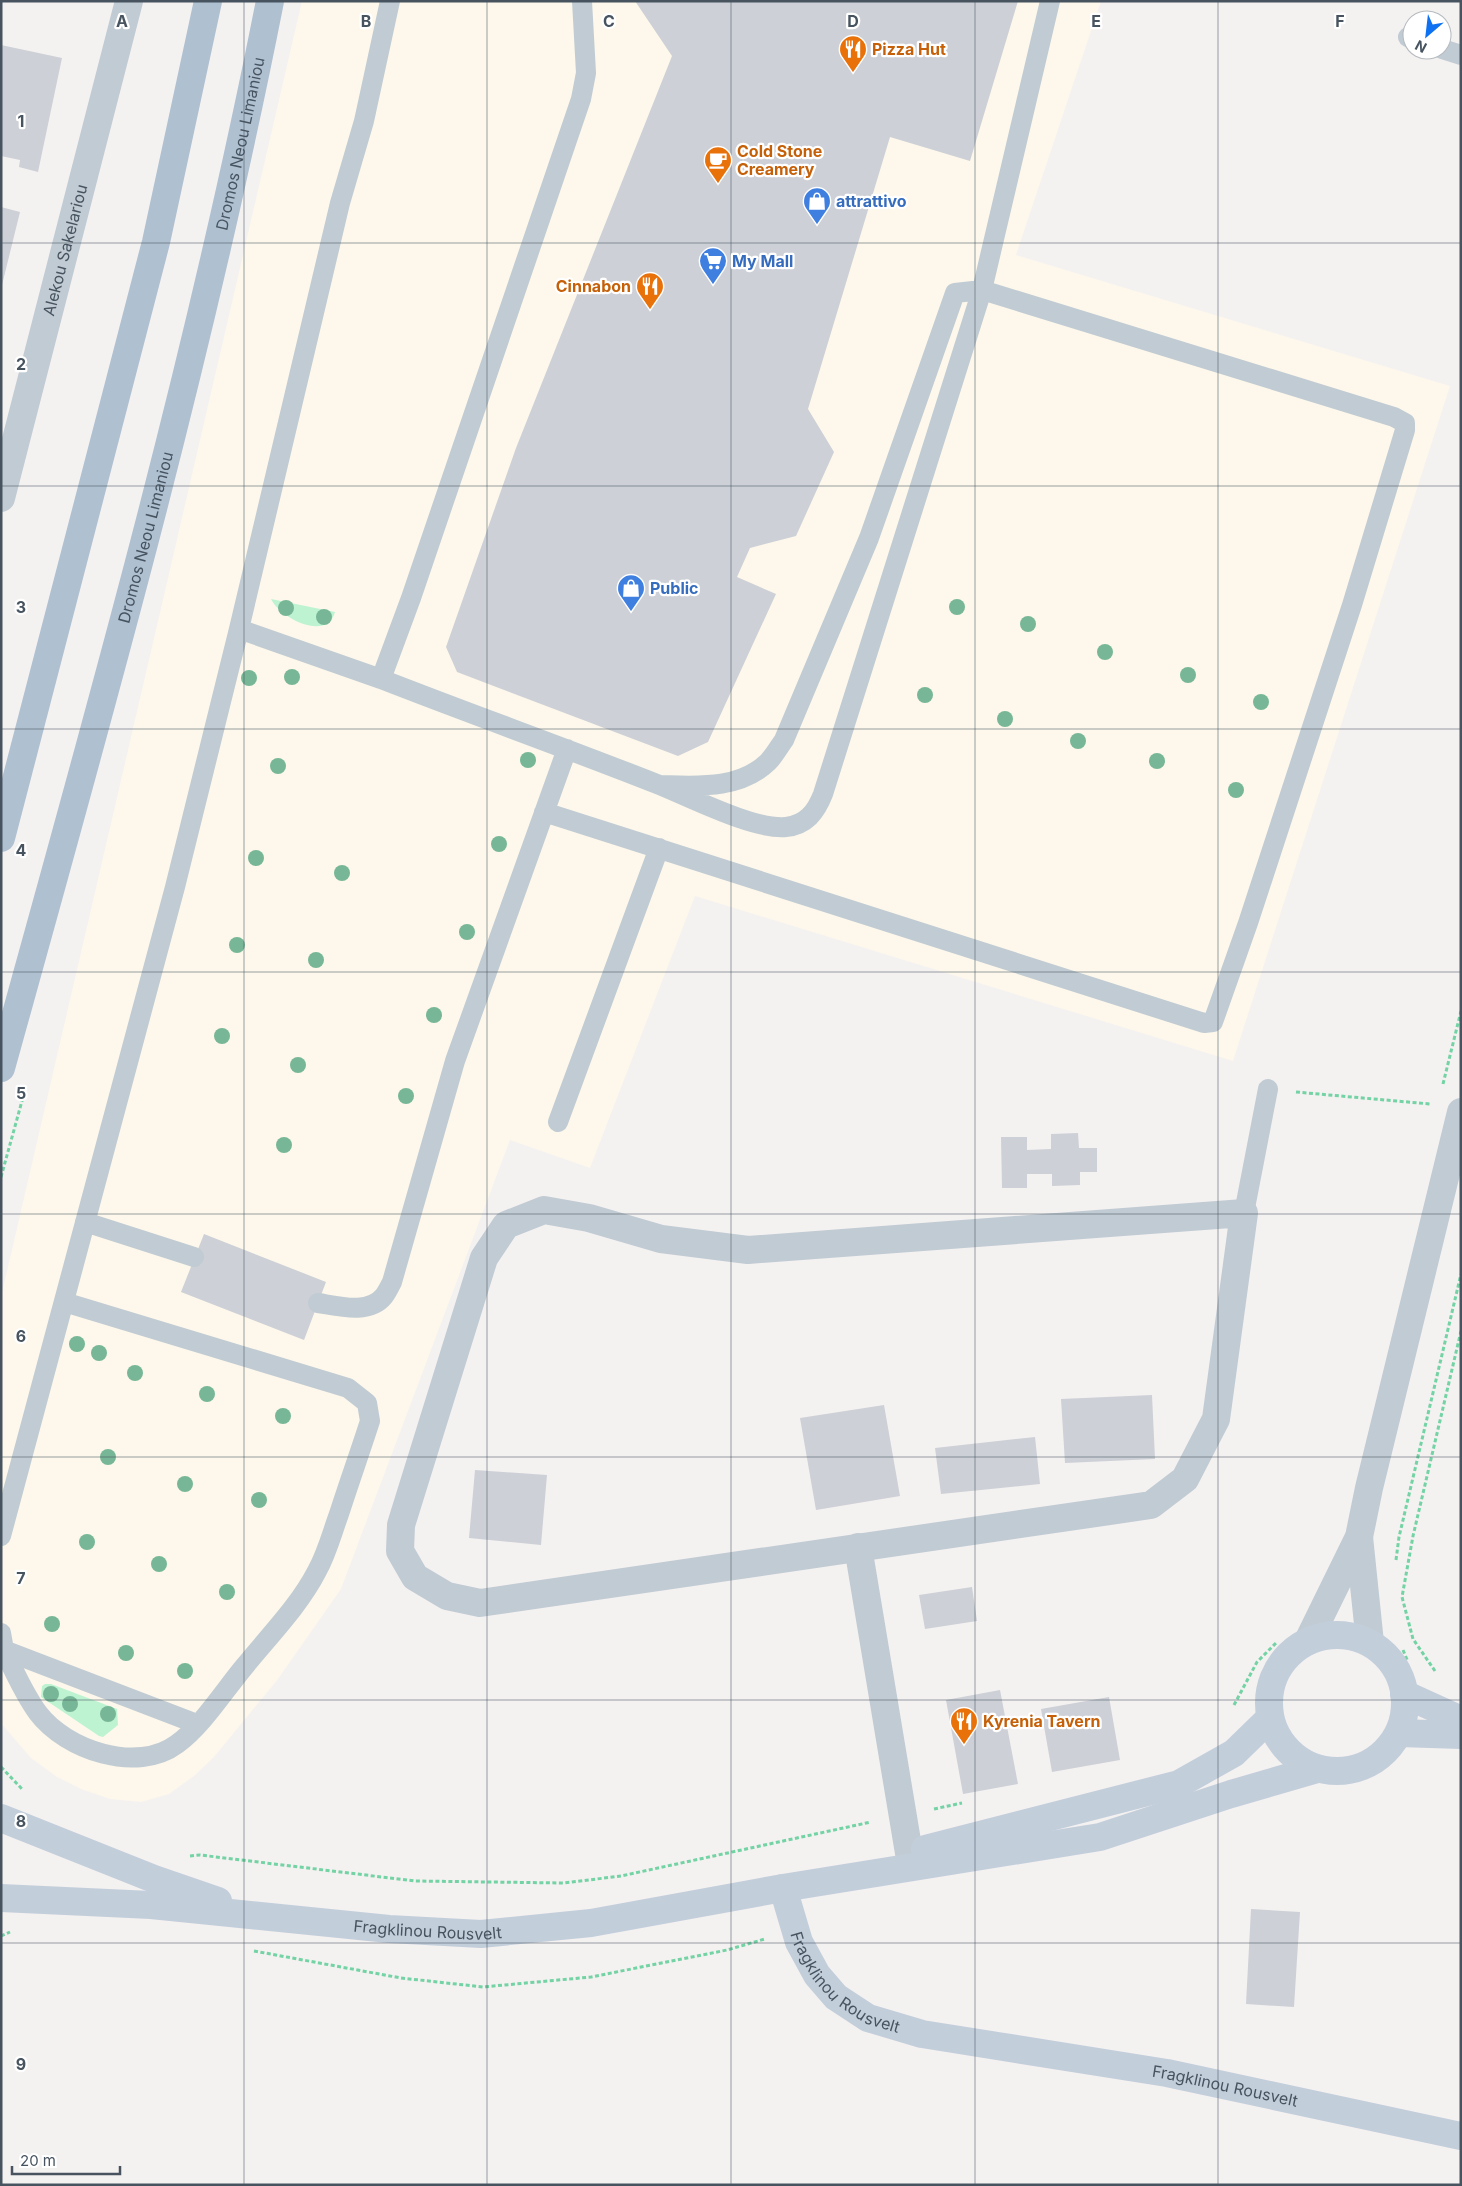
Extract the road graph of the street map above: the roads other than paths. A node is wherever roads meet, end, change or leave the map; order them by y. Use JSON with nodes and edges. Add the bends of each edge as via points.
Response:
{"nodes":[{"id":1,"x":130,"y":1,"type":"edge"},
{"id":2,"x":208,"y":1,"type":"edge"},
{"id":3,"x":270,"y":1,"type":"edge"},
{"id":4,"x":390,"y":1,"type":"edge"},
{"id":5,"x":582,"y":1,"type":"edge"},
{"id":6,"x":1050,"y":1,"type":"edge"},
{"id":7,"x":982,"y":290,"type":"junction"},
{"id":8,"x":1,"y":498,"type":"edge"},
{"id":9,"x":239,"y":629,"type":"junction"},
{"id":10,"x":381,"y":679,"type":"junction"},
{"id":11,"x":567,"y":749,"type":"junction"},
{"id":12,"x":660,"y":785,"type":"junction"},
{"id":13,"x":544,"y":812,"type":"junction"},
{"id":14,"x":1,"y":838,"type":"edge"},
{"id":15,"x":659,"y":848,"type":"junction"},
{"id":16,"x":1,"y":1068,"type":"edge"},
{"id":17,"x":1268,"y":1089,"type":"road end"},
{"id":18,"x":1449,"y":1108,"type":"edge"},
{"id":19,"x":558,"y":1122,"type":"dead end"},
{"id":20,"x":1244,"y":1213,"type":"junction"},
{"id":21,"x":85,"y":1222,"type":"junction"},
{"id":22,"x":194,"y":1257,"type":"dead end"},
{"id":23,"x":64,"y":1302,"type":"junction"},
{"id":24,"x":318,"y":1303,"type":"dead end"},
{"id":25,"x":1,"y":1536,"type":"edge"},
{"id":26,"x":1359,"y":1537,"type":"junction"},
{"id":27,"x":858,"y":1547,"type":"junction"},
{"id":28,"x":1296,"y":1639,"type":"junction"},
{"id":29,"x":3,"y":1641,"type":"edge"},
{"id":30,"x":1370,"y":1643,"type":"junction"},
{"id":31,"x":1404,"y":1694,"type":"junction"},
{"id":32,"x":1270,"y":1718,"type":"junction"},
{"id":33,"x":1461,"y":1720,"type":"edge"},
{"id":34,"x":197,"y":1724,"type":"junction"},
{"id":35,"x":1399,"y":1733,"type":"junction"},
{"id":36,"x":1461,"y":1735,"type":"edge"},
{"id":37,"x":1318,"y":1769,"type":"junction"},
{"id":38,"x":1,"y":1818,"type":"edge"},
{"id":39,"x":909,"y":1853,"type":"junction"},
{"id":40,"x":783,"y":1888,"type":"junction"},
{"id":41,"x":1,"y":1898,"type":"edge"},
{"id":42,"x":262,"y":1916,"type":"junction"},
{"id":43,"x":1461,"y":2136,"type":"edge"}],
"edges":[{"from":1,"to":8,"type":"street","name":"Alekou Sakelariou"},
{"from":2,"to":14,"type":"main road","via":[[156,242]]},
{"from":3,"to":16,"type":"main road","name":"Dromos Neou Limaniou","via":[[229,197],[152,514]]},
{"from":4,"to":9,"type":"lane","via":[[364,121],[340,203]]},
{"from":5,"to":10,"type":"lane","via":[[586,74],[581,99]]},
{"from":6,"to":7,"type":"lane"},
{"from":7,"to":12,"type":"lane","via":[[955,293],[869,538],[784,740],[768,761],[750,776],[705,786]]},
{"from":7,"to":12,"type":"lane","via":[[818,807],[811,817],[799,824],[786,827],[757,824]]},
{"from":7,"to":15,"type":"lane","via":[[1385,414],[1405,423],[1352,606],[1213,1022],[1204,1023]]},
{"from":9,"to":10,"type":"lane"},
{"from":9,"to":21,"type":"lane","via":[[175,887]]},
{"from":10,"to":11,"type":"lane"},
{"from":11,"to":12,"type":"lane"},
{"from":11,"to":13,"type":"lane"},
{"from":13,"to":15,"type":"lane"},
{"from":13,"to":24,"type":"lane","via":[[455,1061],[392,1282],[383,1298],[367,1306],[348,1308]]},
{"from":15,"to":19,"type":"lane"},
{"from":17,"to":20,"type":"lane"},
{"from":18,"to":26,"type":"street"},
{"from":20,"to":27,"type":"street","via":[[1216,1419],[1185,1479],[1151,1504]]},
{"from":20,"to":27,"type":"street","via":[[748,1250],[661,1239],[589,1218],[544,1210],[506,1225],[484,1258],[401,1525],[400,1551],[415,1577],[447,1596],[480,1602]]},
{"from":21,"to":22,"type":"lane"},
{"from":21,"to":23,"type":"lane"},
{"from":23,"to":25,"type":"lane"},
{"from":23,"to":34,"type":"lane","via":[[348,1388],[367,1403],[370,1421],[317,1571],[277,1629]]},
{"from":26,"to":28,"type":"street"},
{"from":26,"to":30,"type":"street"},
{"from":27,"to":39,"type":"street"},
{"from":28,"to":30,"type":"main road","via":[[1350,1636]]},
{"from":28,"to":32,"type":"main road","via":[[1271,1682]]},
{"from":29,"to":34,"type":"lane"},
{"from":29,"to":34,"type":"lane","via":[[39,1714],[61,1735],[84,1749],[116,1757],[146,1756],[177,1745]]},
{"from":30,"to":31,"type":"main road","via":[[1386,1656],[1399,1674]]},
{"from":31,"to":33,"type":"main road"},
{"from":31,"to":35,"type":"main road","via":[[1404,1715]]},
{"from":32,"to":37,"type":"main road","via":[[1275,1735],[1286,1750]]},
{"from":32,"to":39,"type":"main road","via":[[1234,1753],[1179,1784]]},
{"from":35,"to":36,"type":"main road"},
{"from":35,"to":37,"type":"main road","via":[[1373,1762],[1355,1770],[1336,1772]]},
{"from":37,"to":40,"type":"main road","via":[[1100,1837]]},
{"from":38,"to":42,"type":"main road","name":"Fragklinou Rousvelt","via":[[154,1879]]},
{"from":39,"to":40,"type":"main road"},
{"from":40,"to":42,"type":"main road","name":"Fragklinou Rousvelt","via":[[591,1923],[481,1934],[389,1929]]},
{"from":40,"to":43,"type":"main road","name":"Fragklinou Rousvelt","via":[[799,1942],[817,1975],[836,1997],[868,2018],[922,2034],[1167,2073]]},
{"from":41,"to":42,"type":"main road","name":"Fragklinou Rousvelt","via":[[151,1905]]}]}
